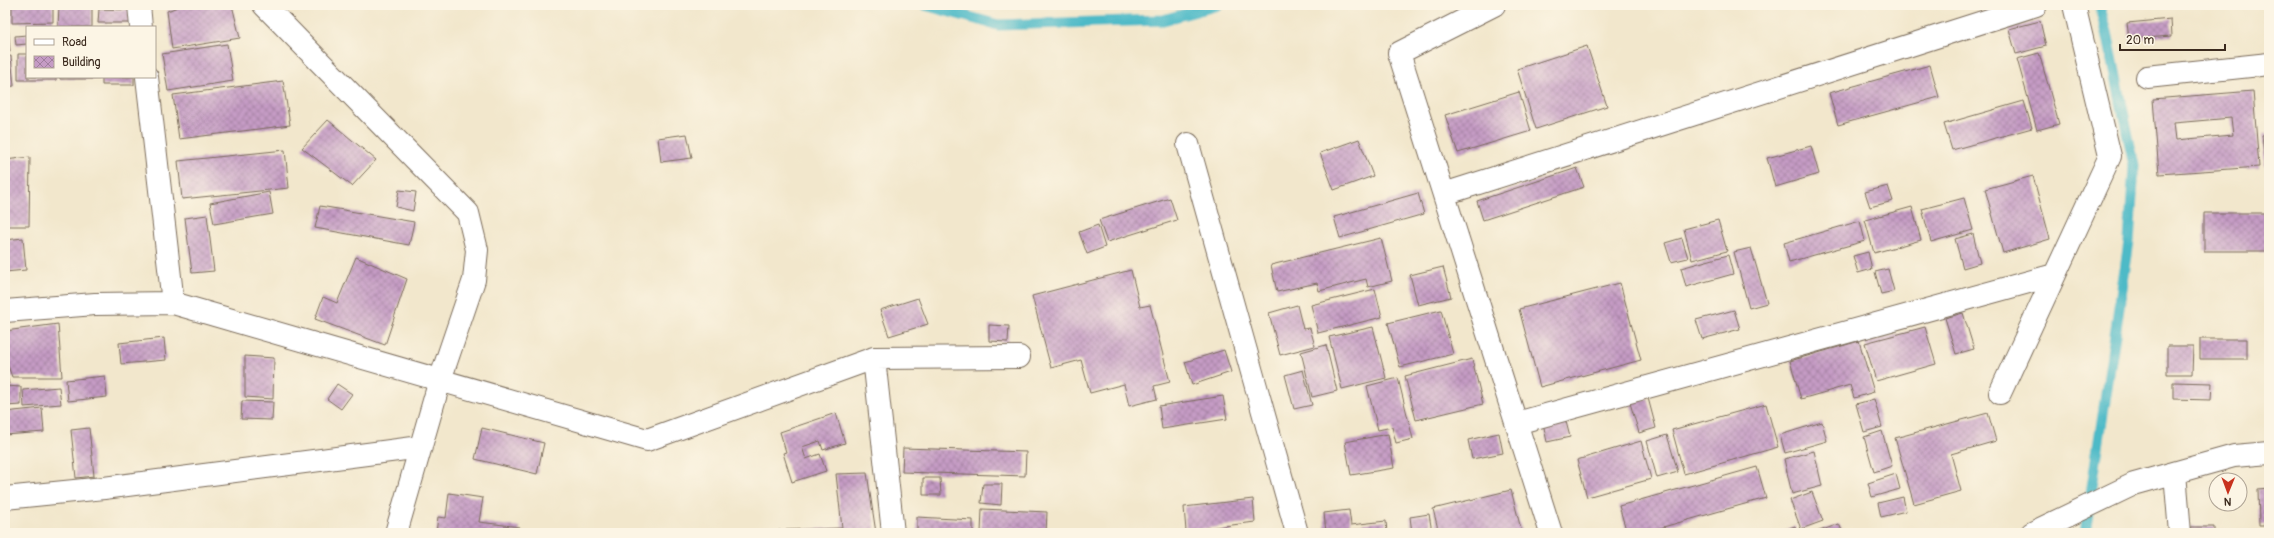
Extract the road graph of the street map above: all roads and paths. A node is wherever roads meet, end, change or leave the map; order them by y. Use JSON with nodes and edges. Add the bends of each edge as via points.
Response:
{"nodes":[{"id":1,"x":139,"y":5,"type":"edge"},
{"id":2,"x":264,"y":5,"type":"edge"},
{"id":3,"x":1494,"y":5,"type":"edge"},
{"id":4,"x":2036,"y":5,"type":"edge"},
{"id":5,"x":2074,"y":5,"type":"edge"},
{"id":6,"x":141,"y":26,"type":"edge"},
{"id":7,"x":2269,"y":64,"type":"edge"},
{"id":8,"x":2147,"y":77,"type":"dead end"},
{"id":9,"x":147,"y":78,"type":"edge"},
{"id":10,"x":1188,"y":144,"type":"dead end"},
{"id":11,"x":1444,"y":194,"type":"junction"},
{"id":12,"x":2054,"y":275,"type":"junction"},
{"id":13,"x":173,"y":303,"type":"junction"},
{"id":14,"x":5,"y":312,"type":"edge"},
{"id":15,"x":1019,"y":357,"type":"dead end"},
{"id":16,"x":874,"y":358,"type":"junction"},
{"id":17,"x":440,"y":380,"type":"junction"},
{"id":18,"x":2000,"y":393,"type":"dead end"},
{"id":19,"x":1517,"y":423,"type":"junction"},
{"id":20,"x":421,"y":447,"type":"junction"},
{"id":21,"x":2269,"y":453,"type":"edge"},
{"id":22,"x":2174,"y":473,"type":"junction"},
{"id":23,"x":5,"y":498,"type":"edge"},
{"id":24,"x":396,"y":533,"type":"edge"},
{"id":25,"x":893,"y":533,"type":"edge"},
{"id":26,"x":1296,"y":533,"type":"edge"},
{"id":27,"x":1551,"y":533,"type":"edge"},
{"id":28,"x":2032,"y":533,"type":"edge"},
{"id":29,"x":2180,"y":533,"type":"edge"}],
"edges":[{"from":1,"to":6,"type":"street"},
{"from":2,"to":17,"type":"street","via":[[468,213],[477,250],[474,280]]},
{"from":3,"to":11,"type":"street","via":[[1399,53]]},
{"from":4,"to":11,"type":"street"},
{"from":5,"to":12,"type":"street","via":[[2110,156]]},
{"from":7,"to":8,"type":"street"},
{"from":9,"to":13,"type":"street"},
{"from":10,"to":26,"type":"street"},
{"from":11,"to":19,"type":"street"},
{"from":12,"to":18,"type":"street"},
{"from":12,"to":19,"type":"street"},
{"from":13,"to":14,"type":"street","via":[[95,304]]},
{"from":13,"to":17,"type":"street"},
{"from":15,"to":16,"type":"street"},
{"from":16,"to":17,"type":"street","via":[[648,440]]},
{"from":16,"to":25,"type":"street"},
{"from":17,"to":20,"type":"street"},
{"from":19,"to":27,"type":"street"},
{"from":20,"to":23,"type":"street","via":[[104,488]]},
{"from":20,"to":24,"type":"street"},
{"from":21,"to":22,"type":"street","via":[[2234,456]]},
{"from":22,"to":28,"type":"street","via":[[2134,484]]},
{"from":22,"to":29,"type":"street"}]}
